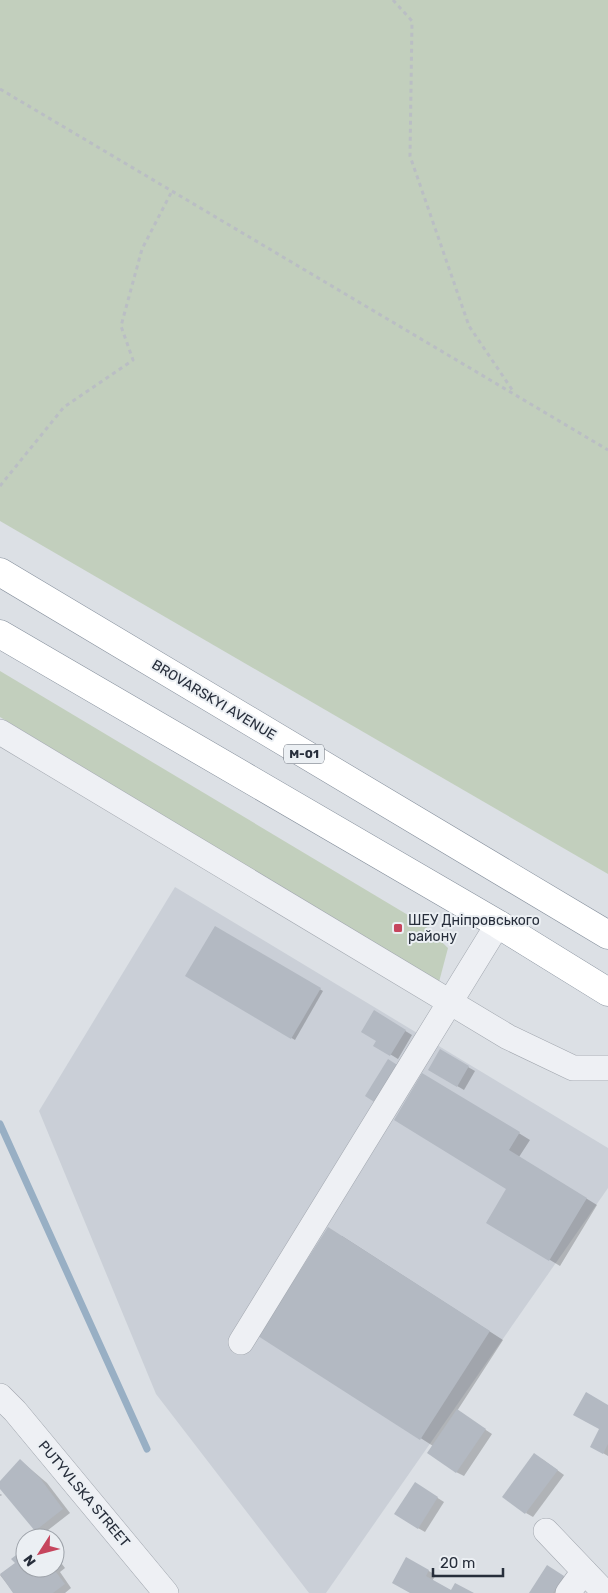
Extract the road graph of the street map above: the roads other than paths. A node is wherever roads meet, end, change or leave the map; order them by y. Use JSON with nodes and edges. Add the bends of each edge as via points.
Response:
{"nodes":[{"id":1,"x":0,"y":572,"type":"edge"},
{"id":2,"x":0,"y":634,"type":"edge"},
{"id":3,"x":0,"y":732,"type":"edge"},
{"id":4,"x":498,"y":924,"type":"junction"},
{"id":5,"x":608,"y":935,"type":"edge"},
{"id":6,"x":608,"y":992,"type":"edge"},
{"id":7,"x":451,"y":1002,"type":"junction"},
{"id":8,"x":608,"y":1068,"type":"edge"},
{"id":9,"x":242,"y":1342,"type":"dead end"},
{"id":10,"x":5,"y":1411,"type":"edge"},
{"id":11,"x":546,"y":1531,"type":"dead end"},
{"id":12,"x":584,"y":1571,"type":"junction"},
{"id":13,"x":166,"y":1593,"type":"edge"},
{"id":14,"x":568,"y":1593,"type":"edge"},
{"id":15,"x":605,"y":1593,"type":"edge"}],
"edges":[{"from":1,"to":5,"type":"highway","name":"BROVARSKYI AVENUE","number":"М-01"},
{"from":2,"to":4,"type":"highway"},
{"from":3,"to":7,"type":"street"},
{"from":4,"to":6,"type":"highway"},
{"from":4,"to":7,"type":"street"},
{"from":7,"to":8,"type":"street","via":[[508,1037],[573,1068]]},
{"from":7,"to":9,"type":"street"},
{"from":10,"to":13,"type":"street","name":"PUTYVLSKA STREET"},
{"from":11,"to":12,"type":"street"},
{"from":12,"to":14,"type":"street"},
{"from":12,"to":15,"type":"street"}]}
